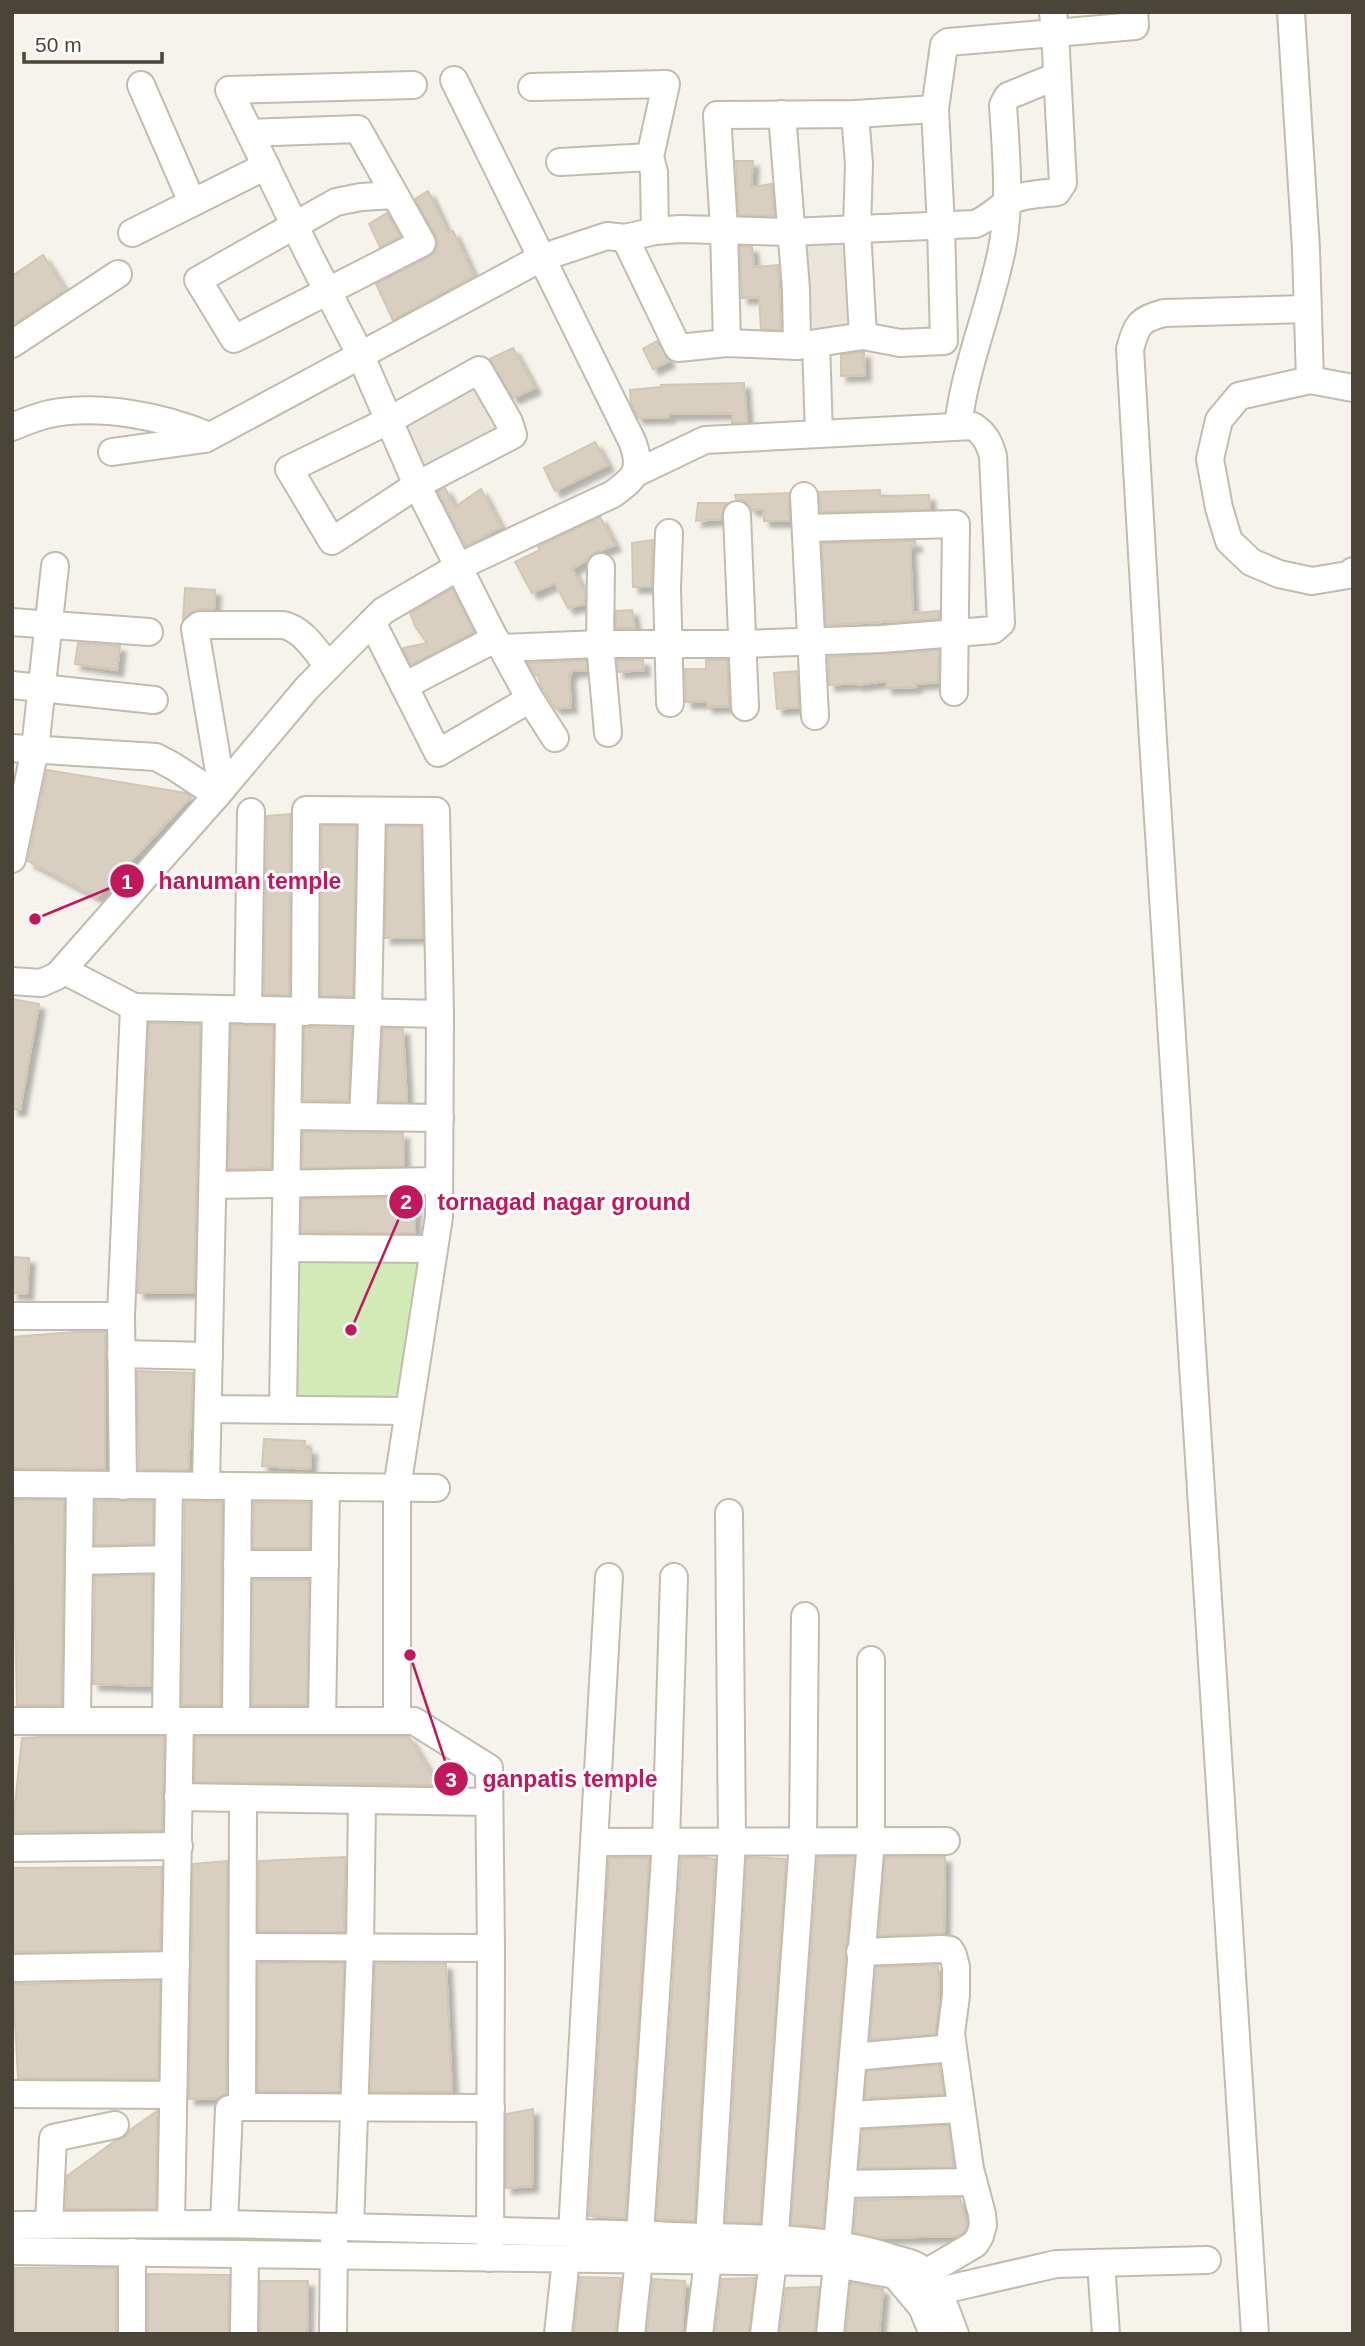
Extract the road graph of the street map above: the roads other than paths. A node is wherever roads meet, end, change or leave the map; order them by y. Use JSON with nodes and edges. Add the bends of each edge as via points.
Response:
{"nodes":[{"id":1,"x":1134,"y":12,"type":"edge"},
{"id":2,"x":1291,"y":12,"type":"edge"},
{"id":3,"x":1054,"y":22,"type":"edge"},
{"id":4,"x":1057,"y":76,"type":"junction"},
{"id":5,"x":454,"y":80,"type":"dead end"},
{"id":6,"x":141,"y":85,"type":"dead end"},
{"id":7,"x":413,"y":85,"type":"dead end"},
{"id":8,"x":532,"y":87,"type":"dead end"},
{"id":9,"x":935,"y":109,"type":"junction"},
{"id":10,"x":782,"y":114,"type":"junction"},
{"id":11,"x":855,"y":114,"type":"junction"},
{"id":12,"x":250,"y":133,"type":"junction"},
{"id":13,"x":650,"y":157,"type":"junction"},
{"id":14,"x":560,"y":162,"type":"dead end"},
{"id":15,"x":265,"y":166,"type":"junction"},
{"id":16,"x":395,"y":195,"type":"junction"},
{"id":17,"x":192,"y":202,"type":"junction"},
{"id":18,"x":1008,"y":202,"type":"junction"},
{"id":19,"x":294,"y":224,"type":"junction"},
{"id":20,"x":941,"y":226,"type":"junction"},
{"id":21,"x":724,"y":229,"type":"junction"},
{"id":22,"x":857,"y":229,"type":"junction"},
{"id":23,"x":655,"y":231,"type":"junction"},
{"id":24,"x":790,"y":232,"type":"junction"},
{"id":25,"x":132,"y":233,"type":"dead end"},
{"id":26,"x":625,"y":238,"type":"junction"},
{"id":27,"x":541,"y":258,"type":"junction"},
{"id":28,"x":118,"y":274,"type":"dead end"},
{"id":29,"x":328,"y":291,"type":"junction"},
{"id":30,"x":1307,"y":309,"type":"junction"},
{"id":31,"x":863,"y":336,"type":"junction"},
{"id":32,"x":727,"y":343,"type":"junction"},
{"id":33,"x":12,"y":344,"type":"edge"},
{"id":34,"x":806,"y":345,"type":"junction"},
{"id":35,"x":360,"y":354,"type":"junction"},
{"id":36,"x":1310,"y":380,"type":"junction"},
{"id":37,"x":1353,"y":388,"type":"edge"},
{"id":38,"x":388,"y":421,"type":"junction"},
{"id":39,"x":958,"y":426,"type":"junction"},
{"id":40,"x":12,"y":427,"type":"edge"},
{"id":41,"x":819,"y":434,"type":"junction"},
{"id":42,"x":209,"y":436,"type":"junction"},
{"id":43,"x":113,"y":452,"type":"dead end"},
{"id":44,"x":636,"y":473,"type":"junction"},
{"id":45,"x":417,"y":485,"type":"junction"},
{"id":46,"x":804,"y":496,"type":"dead end"},
{"id":47,"x":737,"y":515,"type":"dead end"},
{"id":48,"x":807,"y":528,"type":"junction"},
{"id":49,"x":669,"y":533,"type":"dead end"},
{"id":50,"x":55,"y":566,"type":"dead end"},
{"id":51,"x":458,"y":567,"type":"junction"},
{"id":52,"x":601,"y":567,"type":"dead end"},
{"id":53,"x":1353,"y":571,"type":"edge"},
{"id":54,"x":12,"y":622,"type":"edge"},
{"id":55,"x":372,"y":622,"type":"junction"},
{"id":56,"x":48,"y":624,"type":"junction"},
{"id":57,"x":149,"y":632,"type":"dead end"},
{"id":58,"x":955,"y":635,"type":"junction"},
{"id":59,"x":810,"y":640,"type":"junction"},
{"id":60,"x":499,"y":643,"type":"junction"},
{"id":61,"x":600,"y":644,"type":"junction"},
{"id":62,"x":743,"y":644,"type":"junction"},
{"id":63,"x":670,"y":645,"type":"junction"},
{"id":64,"x":328,"y":666,"type":"junction"},
{"id":65,"x":12,"y":685,"type":"edge"},
{"id":66,"x":404,"y":687,"type":"junction"},
{"id":67,"x":40,"y":688,"type":"junction"},
{"id":68,"x":954,"y":692,"type":"dead end"},
{"id":69,"x":530,"y":699,"type":"junction"},
{"id":70,"x":154,"y":700,"type":"dead end"},
{"id":71,"x":670,"y":703,"type":"dead end"},
{"id":72,"x":745,"y":707,"type":"dead end"},
{"id":73,"x":815,"y":716,"type":"dead end"},
{"id":74,"x":608,"y":733,"type":"dead end"},
{"id":75,"x":555,"y":738,"type":"dead end"},
{"id":76,"x":23,"y":748,"type":"edge"},
{"id":77,"x":220,"y":792,"type":"junction"},
{"id":78,"x":372,"y":811,"type":"junction"},
{"id":79,"x":251,"y":812,"type":"dead end"},
{"id":80,"x":12,"y":859,"type":"edge"},
{"id":81,"x":62,"y":970,"type":"junction"},
{"id":82,"x":12,"y":981,"type":"edge"},
{"id":83,"x":134,"y":1007,"type":"junction"},
{"id":84,"x":216,"y":1010,"type":"junction"},
{"id":85,"x":248,"y":1010,"type":"junction"},
{"id":86,"x":297,"y":1011,"type":"junction"},
{"id":87,"x":368,"y":1013,"type":"junction"},
{"id":88,"x":440,"y":1014,"type":"junction"},
{"id":89,"x":288,"y":1116,"type":"junction"},
{"id":90,"x":363,"y":1116,"type":"junction"},
{"id":91,"x":440,"y":1118,"type":"junction"},
{"id":92,"x":439,"y":1181,"type":"junction"},
{"id":93,"x":286,"y":1184,"type":"junction"},
{"id":94,"x":213,"y":1185,"type":"junction"},
{"id":95,"x":286,"y":1248,"type":"junction"},
{"id":96,"x":434,"y":1249,"type":"junction"},
{"id":97,"x":12,"y":1316,"type":"edge"},
{"id":98,"x":121,"y":1316,"type":"junction"},
{"id":99,"x":121,"y":1354,"type":"junction"},
{"id":100,"x":209,"y":1356,"type":"junction"},
{"id":101,"x":208,"y":1409,"type":"junction"},
{"id":102,"x":283,"y":1409,"type":"junction"},
{"id":103,"x":409,"y":1411,"type":"junction"},
{"id":104,"x":12,"y":1484,"type":"edge"},
{"id":105,"x":80,"y":1485,"type":"junction"},
{"id":106,"x":123,"y":1486,"type":"junction"},
{"id":107,"x":169,"y":1486,"type":"junction"},
{"id":108,"x":206,"y":1486,"type":"junction"},
{"id":109,"x":238,"y":1487,"type":"junction"},
{"id":110,"x":326,"y":1487,"type":"junction"},
{"id":111,"x":397,"y":1488,"type":"junction"},
{"id":112,"x":436,"y":1488,"type":"dead end"},
{"id":113,"x":729,"y":1513,"type":"dead end"},
{"id":114,"x":168,"y":1559,"type":"junction"},
{"id":115,"x":79,"y":1561,"type":"junction"},
{"id":116,"x":237,"y":1564,"type":"junction"},
{"id":117,"x":325,"y":1564,"type":"junction"},
{"id":118,"x":609,"y":1577,"type":"dead end"},
{"id":119,"x":674,"y":1577,"type":"dead end"},
{"id":120,"x":805,"y":1616,"type":"dead end"},
{"id":121,"x":871,"y":1660,"type":"dead end"},
{"id":122,"x":78,"y":1720,"type":"junction"},
{"id":123,"x":173,"y":1721,"type":"junction"},
{"id":124,"x":236,"y":1721,"type":"junction"},
{"id":125,"x":322,"y":1721,"type":"junction"},
{"id":126,"x":397,"y":1721,"type":"junction"},
{"id":127,"x":13,"y":1727,"type":"edge"},
{"id":128,"x":178,"y":1797,"type":"junction"},
{"id":129,"x":243,"y":1798,"type":"junction"},
{"id":130,"x":362,"y":1800,"type":"junction"},
{"id":131,"x":489,"y":1802,"type":"junction"},
{"id":132,"x":871,"y":1841,"type":"junction"},
{"id":133,"x":946,"y":1841,"type":"dead end"},
{"id":134,"x":594,"y":1842,"type":"junction"},
{"id":135,"x":666,"y":1842,"type":"junction"},
{"id":136,"x":732,"y":1842,"type":"junction"},
{"id":137,"x":803,"y":1842,"type":"junction"},
{"id":138,"x":179,"y":1846,"type":"junction"},
{"id":139,"x":12,"y":1848,"type":"edge"},
{"id":140,"x":243,"y":1947,"type":"junction"},
{"id":141,"x":360,"y":1947,"type":"junction"},
{"id":142,"x":491,"y":1948,"type":"junction"},
{"id":143,"x":860,"y":1952,"type":"junction"},
{"id":144,"x":176,"y":1965,"type":"junction"},
{"id":145,"x":12,"y":1968,"type":"edge"},
{"id":146,"x":952,"y":2048,"type":"junction"},
{"id":147,"x":853,"y":2057,"type":"junction"},
{"id":148,"x":12,"y":2094,"type":"edge"},
{"id":149,"x":173,"y":2095,"type":"junction"},
{"id":150,"x":242,"y":2107,"type":"junction"},
{"id":151,"x":355,"y":2108,"type":"junction"},
{"id":152,"x":491,"y":2108,"type":"junction"},
{"id":153,"x":961,"y":2109,"type":"junction"},
{"id":154,"x":848,"y":2115,"type":"junction"},
{"id":155,"x":115,"y":2125,"type":"dead end"},
{"id":156,"x":973,"y":2182,"type":"junction"},
{"id":157,"x":842,"y":2184,"type":"junction"},
{"id":158,"x":171,"y":2224,"type":"junction"},
{"id":159,"x":224,"y":2224,"type":"junction"},
{"id":160,"x":12,"y":2225,"type":"edge"},
{"id":161,"x":49,"y":2225,"type":"junction"},
{"id":162,"x":342,"y":2227,"type":"junction"},
{"id":163,"x":492,"y":2231,"type":"junction"},
{"id":164,"x":572,"y":2233,"type":"junction"},
{"id":165,"x":640,"y":2247,"type":"junction"},
{"id":166,"x":708,"y":2250,"type":"junction"},
{"id":167,"x":773,"y":2250,"type":"junction"},
{"id":168,"x":12,"y":2251,"type":"edge"},
{"id":169,"x":132,"y":2252,"type":"junction"},
{"id":170,"x":245,"y":2254,"type":"junction"},
{"id":171,"x":837,"y":2255,"type":"junction"},
{"id":172,"x":333,"y":2256,"type":"junction"},
{"id":173,"x":490,"y":2258,"type":"junction"},
{"id":174,"x":566,"y":2259,"type":"junction"},
{"id":175,"x":1207,"y":2260,"type":"dead end"},
{"id":176,"x":1101,"y":2263,"type":"junction"},
{"id":177,"x":931,"y":2283,"type":"junction"},
{"id":178,"x":132,"y":2334,"type":"edge"},
{"id":179,"x":244,"y":2334,"type":"edge"},
{"id":180,"x":333,"y":2334,"type":"edge"},
{"id":181,"x":558,"y":2334,"type":"edge"},
{"id":182,"x":631,"y":2334,"type":"edge"},
{"id":183,"x":699,"y":2334,"type":"edge"},
{"id":184,"x":764,"y":2334,"type":"edge"},
{"id":185,"x":830,"y":2334,"type":"edge"},
{"id":186,"x":933,"y":2334,"type":"edge"},
{"id":187,"x":956,"y":2334,"type":"edge"},
{"id":188,"x":1106,"y":2334,"type":"edge"},
{"id":189,"x":1255,"y":2334,"type":"edge"}],
"edges":[{"from":1,"to":3,"type":"street","via":[[1135,26]]},
{"from":2,"to":30,"type":"street"},
{"from":3,"to":4,"type":"street"},
{"from":3,"to":9,"type":"street","via":[[948,42],[943,49]]},
{"from":4,"to":18,"type":"street","via":[[1008,96],[1003,104]]},
{"from":4,"to":18,"type":"street","via":[[1063,183],[1057,192]]},
{"from":5,"to":27,"type":"street"},
{"from":6,"to":17,"type":"street"},
{"from":7,"to":12,"type":"street","via":[[229,90]]},
{"from":8,"to":13,"type":"street","via":[[666,84]]},
{"from":9,"to":11,"type":"street"},
{"from":9,"to":20,"type":"street"},
{"from":10,"to":11,"type":"street"},
{"from":10,"to":21,"type":"street","via":[[717,115]]},
{"from":10,"to":24,"type":"street"},
{"from":11,"to":22,"type":"street"},
{"from":12,"to":15,"type":"street"},
{"from":12,"to":16,"type":"street","via":[[358,129]]},
{"from":13,"to":14,"type":"street"},
{"from":13,"to":23,"type":"street"},
{"from":15,"to":17,"type":"street"},
{"from":15,"to":19,"type":"street"},
{"from":16,"to":19,"type":"street","via":[[336,202]]},
{"from":16,"to":29,"type":"street","via":[[422,243]]},
{"from":17,"to":25,"type":"street"},
{"from":18,"to":20,"type":"street","via":[[975,225]]},
{"from":18,"to":39,"type":"street","via":[[1002,249],[967,374]]},
{"from":19,"to":29,"type":"street"},
{"from":19,"to":29,"type":"street","via":[[198,280],[234,339]]},
{"from":20,"to":22,"type":"street"},
{"from":20,"to":31,"type":"street","via":[[944,341],[900,343]]},
{"from":21,"to":23,"type":"street"},
{"from":21,"to":24,"type":"street"},
{"from":21,"to":32,"type":"street"},
{"from":22,"to":24,"type":"street"},
{"from":22,"to":31,"type":"street"},
{"from":23,"to":26,"type":"street"},
{"from":24,"to":34,"type":"street"},
{"from":26,"to":27,"type":"street","via":[[607,236]]},
{"from":26,"to":32,"type":"street","via":[[678,348]]},
{"from":27,"to":35,"type":"street"},
{"from":27,"to":44,"type":"street","via":[[633,443],[639,460]]},
{"from":28,"to":33,"type":"street"},
{"from":29,"to":35,"type":"street"},
{"from":30,"to":36,"type":"street"},
{"from":30,"to":189,"type":"street","via":[[1164,313],[1146,318],[1137,327],[1130,349]]},
{"from":31,"to":34,"type":"street"},
{"from":32,"to":34,"type":"street"},
{"from":34,"to":41,"type":"street"},
{"from":35,"to":38,"type":"street"},
{"from":35,"to":42,"type":"street"},
{"from":36,"to":37,"type":"street"},
{"from":36,"to":53,"type":"street","via":[[1239,396],[1219,420],[1210,459],[1219,508],[1229,541],[1251,562],[1279,575],[1312,582],[1348,576]]},
{"from":38,"to":45,"type":"street"},
{"from":38,"to":45,"type":"street","via":[[479,370],[509,422],[513,435]]},
{"from":38,"to":45,"type":"street","via":[[289,469],[332,541]]},
{"from":39,"to":41,"type":"street"},
{"from":39,"to":58,"type":"street","via":[[973,426],[982,432],[993,456],[1001,623],[993,630]]},
{"from":40,"to":42,"type":"street","via":[[48,414],[113,411]]},
{"from":41,"to":44,"type":"street","via":[[705,440]]},
{"from":42,"to":43,"type":"street"},
{"from":44,"to":51,"type":"street","via":[[613,494]]},
{"from":45,"to":51,"type":"street"},
{"from":46,"to":48,"type":"street"},
{"from":47,"to":62,"type":"street"},
{"from":48,"to":58,"type":"street","via":[[956,524]]},
{"from":48,"to":59,"type":"street"},
{"from":49,"to":63,"type":"street"},
{"from":50,"to":56,"type":"street"},
{"from":51,"to":55,"type":"street"},
{"from":51,"to":60,"type":"street"},
{"from":52,"to":61,"type":"street"},
{"from":54,"to":56,"type":"street"},
{"from":55,"to":64,"type":"street"},
{"from":55,"to":66,"type":"street"},
{"from":56,"to":57,"type":"street"},
{"from":56,"to":67,"type":"street"},
{"from":58,"to":59,"type":"street"},
{"from":58,"to":68,"type":"street"},
{"from":59,"to":62,"type":"street"},
{"from":59,"to":73,"type":"street"},
{"from":60,"to":61,"type":"street"},
{"from":60,"to":66,"type":"street"},
{"from":60,"to":69,"type":"street"},
{"from":61,"to":63,"type":"street"},
{"from":61,"to":74,"type":"street"},
{"from":62,"to":63,"type":"street"},
{"from":62,"to":72,"type":"street"},
{"from":63,"to":71,"type":"street"},
{"from":64,"to":77,"type":"street"},
{"from":64,"to":77,"type":"street","via":[[291,626],[201,625],[195,629]]},
{"from":65,"to":67,"type":"street"},
{"from":66,"to":69,"type":"street","via":[[438,753]]},
{"from":67,"to":70,"type":"street"},
{"from":67,"to":76,"type":"street"},
{"from":69,"to":75,"type":"street"},
{"from":76,"to":77,"type":"street","via":[[156,757]]},
{"from":76,"to":80,"type":"street"},
{"from":77,"to":81,"type":"street"},
{"from":78,"to":86,"type":"street","via":[[306,810]]},
{"from":78,"to":87,"type":"street"},
{"from":78,"to":88,"type":"street","via":[[436,811]]},
{"from":79,"to":85,"type":"street"},
{"from":81,"to":82,"type":"street","via":[[41,983]]},
{"from":81,"to":83,"type":"street"},
{"from":83,"to":84,"type":"street"},
{"from":83,"to":98,"type":"street"},
{"from":84,"to":85,"type":"street"},
{"from":84,"to":94,"type":"street"},
{"from":85,"to":86,"type":"street"},
{"from":86,"to":87,"type":"street"},
{"from":86,"to":89,"type":"street"},
{"from":87,"to":88,"type":"street"},
{"from":87,"to":90,"type":"street"},
{"from":88,"to":91,"type":"street"},
{"from":89,"to":90,"type":"street"},
{"from":89,"to":93,"type":"street"},
{"from":90,"to":91,"type":"street"},
{"from":91,"to":92,"type":"street"},
{"from":92,"to":93,"type":"street"},
{"from":92,"to":96,"type":"street"},
{"from":93,"to":94,"type":"street"},
{"from":93,"to":95,"type":"street"},
{"from":94,"to":100,"type":"street"},
{"from":95,"to":96,"type":"street"},
{"from":95,"to":102,"type":"street"},
{"from":96,"to":103,"type":"street"},
{"from":97,"to":98,"type":"street"},
{"from":98,"to":99,"type":"street"},
{"from":99,"to":100,"type":"street"},
{"from":99,"to":106,"type":"street"},
{"from":100,"to":101,"type":"street"},
{"from":101,"to":102,"type":"street"},
{"from":101,"to":108,"type":"street"},
{"from":102,"to":103,"type":"street"},
{"from":103,"to":111,"type":"street"},
{"from":104,"to":105,"type":"street"},
{"from":105,"to":106,"type":"street"},
{"from":105,"to":115,"type":"street"},
{"from":106,"to":107,"type":"street"},
{"from":107,"to":108,"type":"street"},
{"from":107,"to":114,"type":"street"},
{"from":108,"to":109,"type":"street"},
{"from":109,"to":110,"type":"street"},
{"from":109,"to":116,"type":"street"},
{"from":110,"to":111,"type":"street"},
{"from":110,"to":117,"type":"street"},
{"from":111,"to":112,"type":"street"},
{"from":111,"to":126,"type":"street"},
{"from":113,"to":136,"type":"street"},
{"from":114,"to":115,"type":"street"},
{"from":114,"to":123,"type":"street"},
{"from":115,"to":122,"type":"street"},
{"from":116,"to":117,"type":"street"},
{"from":116,"to":124,"type":"street"},
{"from":117,"to":125,"type":"street"},
{"from":118,"to":134,"type":"street"},
{"from":119,"to":135,"type":"street"},
{"from":120,"to":137,"type":"street"},
{"from":121,"to":132,"type":"street"},
{"from":122,"to":123,"type":"street"},
{"from":122,"to":127,"type":"street"},
{"from":123,"to":124,"type":"street"},
{"from":123,"to":128,"type":"street"},
{"from":124,"to":125,"type":"street"},
{"from":125,"to":126,"type":"street"},
{"from":126,"to":131,"type":"street","via":[[414,1721],[489,1768]]},
{"from":128,"to":129,"type":"street"},
{"from":128,"to":138,"type":"street"},
{"from":129,"to":130,"type":"street"},
{"from":129,"to":140,"type":"street"},
{"from":130,"to":131,"type":"street"},
{"from":130,"to":141,"type":"street"},
{"from":131,"to":142,"type":"street"},
{"from":132,"to":133,"type":"street"},
{"from":132,"to":137,"type":"street"},
{"from":132,"to":143,"type":"street"},
{"from":134,"to":135,"type":"street"},
{"from":134,"to":164,"type":"street"},
{"from":135,"to":136,"type":"street"},
{"from":135,"to":165,"type":"street"},
{"from":136,"to":137,"type":"street"},
{"from":136,"to":166,"type":"street"},
{"from":137,"to":167,"type":"street"},
{"from":138,"to":139,"type":"street"},
{"from":138,"to":144,"type":"street"},
{"from":140,"to":141,"type":"street"},
{"from":140,"to":150,"type":"street"},
{"from":141,"to":142,"type":"street"},
{"from":141,"to":151,"type":"street"},
{"from":142,"to":152,"type":"street"},
{"from":143,"to":146,"type":"street","via":[[950,1951],[956,1967]]},
{"from":143,"to":147,"type":"street"},
{"from":144,"to":145,"type":"street"},
{"from":144,"to":149,"type":"street"},
{"from":146,"to":147,"type":"street"},
{"from":146,"to":153,"type":"street"},
{"from":147,"to":154,"type":"street"},
{"from":148,"to":149,"type":"street"},
{"from":149,"to":158,"type":"street"},
{"from":150,"to":151,"type":"street"},
{"from":150,"to":159,"type":"street","via":[[228,2111]]},
{"from":151,"to":152,"type":"street"},
{"from":151,"to":162,"type":"street"},
{"from":152,"to":163,"type":"street"},
{"from":153,"to":154,"type":"street"},
{"from":153,"to":156,"type":"street"},
{"from":154,"to":157,"type":"street"},
{"from":155,"to":161,"type":"street","via":[[52,2138]]},
{"from":156,"to":157,"type":"street"},
{"from":156,"to":177,"type":"street","via":[[982,2214],[980,2236]]},
{"from":157,"to":171,"type":"street"},
{"from":158,"to":159,"type":"street"},
{"from":158,"to":161,"type":"street"},
{"from":159,"to":162,"type":"street"},
{"from":160,"to":161,"type":"street"},
{"from":162,"to":163,"type":"street"},
{"from":162,"to":172,"type":"street"},
{"from":163,"to":164,"type":"street"},
{"from":163,"to":173,"type":"street"},
{"from":164,"to":165,"type":"street"},
{"from":165,"to":166,"type":"street"},
{"from":165,"to":174,"type":"street"},
{"from":165,"to":182,"type":"street"},
{"from":166,"to":167,"type":"street"},
{"from":166,"to":183,"type":"street"},
{"from":167,"to":171,"type":"street"},
{"from":167,"to":184,"type":"street"},
{"from":168,"to":169,"type":"street"},
{"from":169,"to":170,"type":"street"},
{"from":169,"to":178,"type":"street"},
{"from":170,"to":172,"type":"street"},
{"from":170,"to":179,"type":"street"},
{"from":171,"to":177,"type":"street","via":[[867,2249],[919,2267]]},
{"from":171,"to":185,"type":"street"},
{"from":171,"to":186,"type":"street","via":[[895,2275],[922,2307]]},
{"from":172,"to":173,"type":"street"},
{"from":172,"to":180,"type":"street"},
{"from":173,"to":174,"type":"street"},
{"from":174,"to":181,"type":"street"},
{"from":175,"to":176,"type":"street"},
{"from":176,"to":177,"type":"street","via":[[1056,2264]]},
{"from":176,"to":188,"type":"street"},
{"from":177,"to":187,"type":"street"}]}
